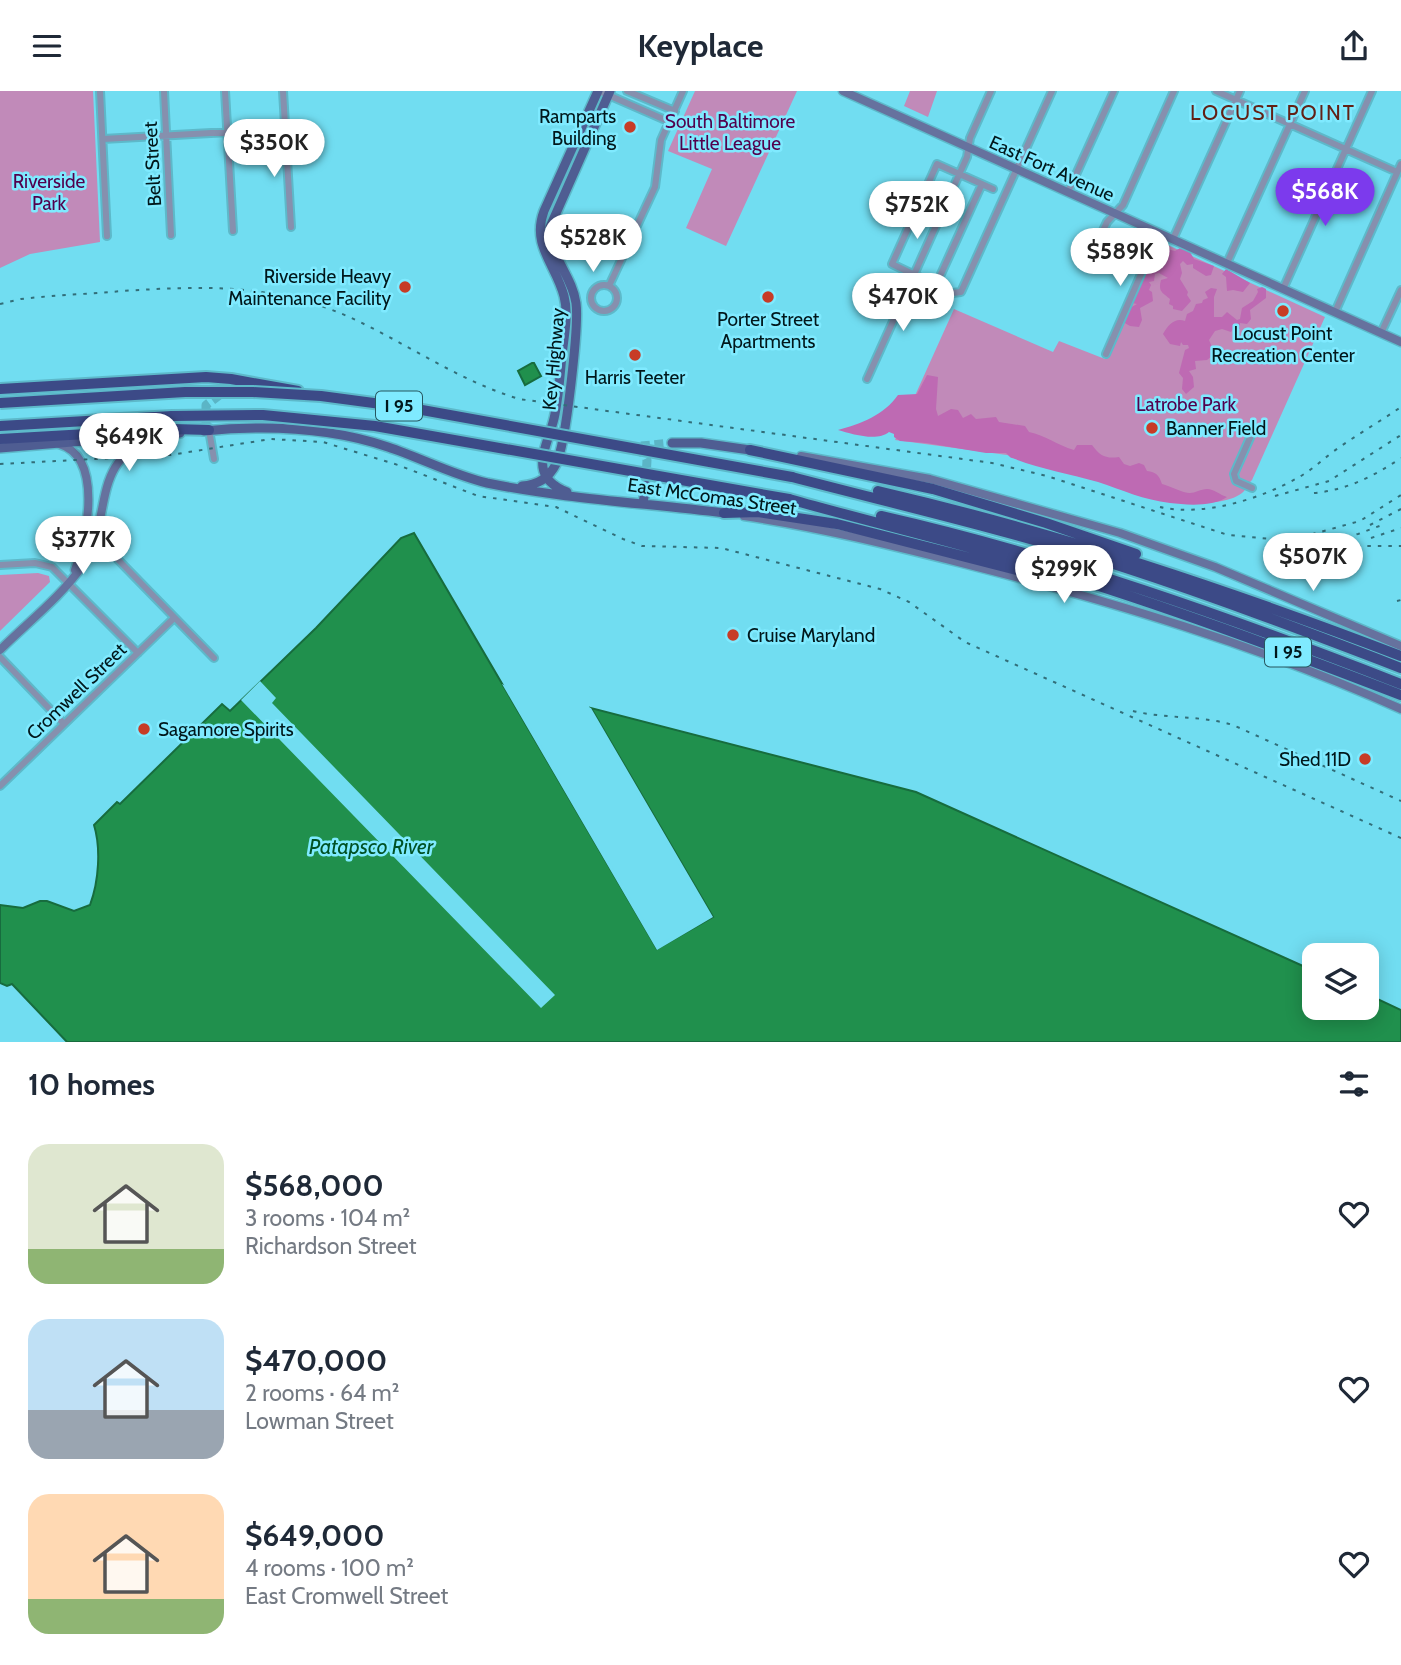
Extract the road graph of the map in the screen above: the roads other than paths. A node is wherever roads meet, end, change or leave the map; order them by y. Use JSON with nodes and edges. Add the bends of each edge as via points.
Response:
{"nodes":[{"id":1,"x":100,"y":91,"type":"edge"},
{"id":2,"x":164,"y":91,"type":"edge"},
{"id":3,"x":225,"y":91,"type":"edge"},
{"id":4,"x":284,"y":91,"type":"edge"},
{"id":5,"x":626,"y":91,"type":"edge"},
{"id":6,"x":683,"y":91,"type":"edge"},
{"id":7,"x":843,"y":91,"type":"edge"},
{"id":8,"x":991,"y":91,"type":"edge"},
{"id":9,"x":1052,"y":91,"type":"edge"},
{"id":10,"x":1114,"y":91,"type":"edge"},
{"id":11,"x":1174,"y":91,"type":"edge"},
{"id":12,"x":1216,"y":91,"type":"edge"},
{"id":13,"x":1240,"y":91,"type":"edge"},
{"id":14,"x":1305,"y":91,"type":"edge"},
{"id":15,"x":1372,"y":91,"type":"edge"},
{"id":16,"x":604,"y":92,"type":"edge"},
{"id":17,"x":1236,"y":100,"type":"junction"},
{"id":18,"x":675,"y":111,"type":"junction"},
{"id":19,"x":670,"y":122,"type":"junction"},
{"id":20,"x":1290,"y":124,"type":"junction"},
{"id":21,"x":285,"y":129,"type":"junction"},
{"id":22,"x":228,"y":132,"type":"junction"},
{"id":23,"x":166,"y":135,"type":"junction"},
{"id":24,"x":103,"y":139,"type":"junction"},
{"id":25,"x":969,"y":147,"type":"junction"},
{"id":26,"x":1345,"y":149,"type":"junction"},
{"id":27,"x":1401,"y":164,"type":"edge"},
{"id":28,"x":1017,"y":169,"type":"junction"},
{"id":29,"x":1397,"y":172,"type":"junction"},
{"id":30,"x":959,"y":174,"type":"junction"},
{"id":31,"x":982,"y":184,"type":"junction"},
{"id":32,"x":993,"y":189,"type":"dead end"},
{"id":33,"x":1068,"y":192,"type":"junction"},
{"id":34,"x":1116,"y":214,"type":"junction"},
{"id":35,"x":291,"y":227,"type":"dead end"},
{"id":36,"x":233,"y":231,"type":"dead end"},
{"id":37,"x":1159,"y":233,"type":"junction"},
{"id":38,"x":172,"y":235,"type":"dead end"},
{"id":39,"x":107,"y":236,"type":"dead end"},
{"id":40,"x":1099,"y":239,"type":"dead end"},
{"id":41,"x":1173,"y":239,"type":"junction"},
{"id":42,"x":1227,"y":263,"type":"junction"},
{"id":43,"x":914,"y":275,"type":"junction"},
{"id":44,"x":936,"y":285,"type":"junction"},
{"id":45,"x":609,"y":286,"type":"junction"},
{"id":46,"x":1283,"y":289,"type":"junction"},
{"id":47,"x":1401,"y":290,"type":"edge"},
{"id":48,"x":1335,"y":312,"type":"junction"},
{"id":49,"x":1381,"y":333,"type":"junction"},
{"id":50,"x":1401,"y":342,"type":"edge"},
{"id":51,"x":1106,"y":354,"type":"dead end"},
{"id":52,"x":867,"y":379,"type":"dead end"},
{"id":53,"x":0,"y":389,"type":"edge"},
{"id":54,"x":298,"y":391,"type":"dead end"},
{"id":55,"x":0,"y":403,"type":"edge"},
{"id":56,"x":0,"y":426,"type":"edge"},
{"id":57,"x":207,"y":427,"type":"junction"},
{"id":58,"x":1252,"y":431,"type":"dead end"},
{"id":59,"x":160,"y":435,"type":"junction"},
{"id":60,"x":0,"y":439,"type":"edge"},
{"id":61,"x":672,"y":443,"type":"tunnel mouth"},
{"id":62,"x":53,"y":444,"type":"junction"},
{"id":63,"x":0,"y":448,"type":"edge"},
{"id":64,"x":750,"y":450,"type":"junction"},
{"id":65,"x":214,"y":460,"type":"dead end"},
{"id":66,"x":547,"y":477,"type":"junction"},
{"id":67,"x":792,"y":477,"type":"junction"},
{"id":68,"x":646,"y":485,"type":"tunnel mouth"},
{"id":69,"x":510,"y":486,"type":"junction"},
{"id":70,"x":1252,"y":488,"type":"dead end"},
{"id":71,"x":577,"y":496,"type":"junction"},
{"id":72,"x":789,"y":499,"type":"junction"},
{"id":73,"x":643,"y":503,"type":"junction"},
{"id":74,"x":724,"y":513,"type":"junction"},
{"id":75,"x":88,"y":523,"type":"junction"},
{"id":76,"x":95,"y":536,"type":"junction"},
{"id":77,"x":109,"y":551,"type":"junction"},
{"id":78,"x":89,"y":552,"type":"junction"},
{"id":79,"x":0,"y":565,"type":"edge"},
{"id":80,"x":1186,"y":577,"type":"junction"},
{"id":81,"x":69,"y":582,"type":"junction"},
{"id":82,"x":1174,"y":611,"type":"junction"},
{"id":83,"x":174,"y":618,"type":"junction"},
{"id":84,"x":1401,"y":646,"type":"edge"},
{"id":85,"x":0,"y":650,"type":"edge"},
{"id":86,"x":138,"y":653,"type":"junction"},
{"id":87,"x":1401,"y":656,"type":"edge"},
{"id":88,"x":0,"y":657,"type":"edge"},
{"id":89,"x":214,"y":658,"type":"dead end"},
{"id":90,"x":1401,"y":668,"type":"edge"},
{"id":91,"x":1401,"y":684,"type":"edge"},
{"id":92,"x":1401,"y":695,"type":"edge"},
{"id":93,"x":1401,"y":709,"type":"edge"},
{"id":94,"x":64,"y":724,"type":"junction"},
{"id":95,"x":0,"y":786,"type":"edge"}],
"edges":[{"from":1,"to":24,"type":"street"},
{"from":2,"to":23,"type":"street","name":"Belt Street"},
{"from":3,"to":22,"type":"street"},
{"from":4,"to":21,"type":"street"},
{"from":5,"to":18,"type":"street"},
{"from":6,"to":18,"type":"street"},
{"from":7,"to":25,"type":"street","name":"East Fort Avenue"},
{"from":8,"to":25,"type":"street"},
{"from":9,"to":28,"type":"street"},
{"from":10,"to":33,"type":"street"},
{"from":11,"to":34,"type":"street"},
{"from":12,"to":17,"type":"street"},
{"from":13,"to":17,"type":"street"},
{"from":14,"to":20,"type":"street"},
{"from":15,"to":26,"type":"street"},
{"from":16,"to":19,"type":"street"},
{"from":16,"to":66,"type":"main road","name":"Key Highway","via":[[550,227],[551,245],[574,295],[576,322],[560,452]]},
{"from":16,"to":66,"type":"main road","name":"Key Highway","via":[[540,226],[540,241],[561,286],[566,316],[555,417],[542,454]]},
{"from":17,"to":20,"type":"street"},
{"from":17,"to":41,"type":"street"},
{"from":18,"to":19,"type":"street"},
{"from":19,"to":45,"type":"street","via":[[660,147],[655,187]]},
{"from":20,"to":26,"type":"street"},
{"from":20,"to":42,"type":"street"},
{"from":21,"to":22,"type":"street"},
{"from":21,"to":35,"type":"street"},
{"from":22,"to":23,"type":"street"},
{"from":22,"to":36,"type":"street"},
{"from":23,"to":24,"type":"street"},
{"from":23,"to":38,"type":"street","name":"Belt Street"},
{"from":24,"to":39,"type":"street"},
{"from":25,"to":28,"type":"street","name":"East Fort Avenue"},
{"from":25,"to":30,"type":"street"},
{"from":26,"to":29,"type":"street"},
{"from":26,"to":46,"type":"street"},
{"from":27,"to":29,"type":"street"},
{"from":28,"to":33,"type":"street","name":"East Fort Avenue"},
{"from":28,"to":44,"type":"street","via":[[961,292]]},
{"from":29,"to":48,"type":"street"},
{"from":30,"to":31,"type":"street"},
{"from":30,"to":43,"type":"street"},
{"from":30,"to":43,"type":"street","via":[[937,164],[891,264]]},
{"from":31,"to":32,"type":"street"},
{"from":31,"to":44,"type":"street"},
{"from":33,"to":34,"type":"street","name":"East Fort Avenue"},
{"from":34,"to":37,"type":"street","name":"East Fort Avenue"},
{"from":34,"to":40,"type":"street"},
{"from":37,"to":41,"type":"street","name":"East Fort Avenue"},
{"from":37,"to":51,"type":"street"},
{"from":41,"to":42,"type":"street","name":"East Fort Avenue"},
{"from":42,"to":46,"type":"street","name":"East Fort Avenue"},
{"from":43,"to":44,"type":"street"},
{"from":43,"to":52,"type":"street"},
{"from":45,"to":45,"type":"street","via":[[599,286],[592,294],[599,310],[616,305],[617,294]]},
{"from":46,"to":48,"type":"street","name":"East Fort Avenue"},
{"from":47,"to":49,"type":"street"},
{"from":48,"to":49,"type":"street","name":"East Fort Avenue"},
{"from":49,"to":50,"type":"street","name":"East Fort Avenue"},
{"from":53,"to":54,"type":"highway","via":[[206,377]]},
{"from":55,"to":67,"type":"highway","number":"I 95","bridge":true,"via":[[185,392],[321,396]]},
{"from":56,"to":72,"type":"highway","number":"I 95","bridge":true,"via":[[207,415],[331,420]]},
{"from":57,"to":59,"type":"main road","name":"East McComas Street"},
{"from":57,"to":60,"type":"highway"},
{"from":57,"to":65,"type":"street"},
{"from":57,"to":69,"type":"main road","name":"East McComas Street","via":[[349,436],[471,478]]},
{"from":58,"to":70,"type":"street","via":[[1234,474],[1236,481]]},
{"from":59,"to":62,"type":"main road","name":"East McComas Street"},
{"from":59,"to":76,"type":"street","via":[[135,447],[115,467],[106,485]]},
{"from":61,"to":64,"type":"main road"},
{"from":62,"to":63,"type":"main road","name":"East McComas Street"},
{"from":62,"to":75,"type":"street","via":[[75,451],[83,464]]},
{"from":64,"to":80,"type":"highway","via":[[958,496],[1096,539]]},
{"from":64,"to":84,"type":"street","via":[[930,479],[1094,525],[1215,567]]},
{"from":66,"to":69,"type":"main road","via":[[532,485]]},
{"from":66,"to":71,"type":"main road"},
{"from":67,"to":80,"type":"highway","number":"I 95","via":[[862,487],[975,515]]},
{"from":67,"to":90,"type":"highway","number":"I 95","via":[[1100,560]]},
{"from":68,"to":73,"type":"main road"},
{"from":69,"to":71,"type":"main road","name":"East McComas Street"},
{"from":71,"to":73,"type":"main road","name":"East McComas Street"},
{"from":72,"to":82,"type":"highway","number":"I 95","via":[[981,550]]},
{"from":72,"to":91,"type":"highway","number":"I 95","via":[[976,538],[1068,565],[1208,610]]},
{"from":73,"to":74,"type":"main road","name":"East McComas Street"},
{"from":74,"to":82,"type":"highway","via":[[758,512],[860,529]]},
{"from":74,"to":93,"type":"street","name":"East McComas Street","via":[[840,533],[1058,588],[1256,652]]},
{"from":75,"to":76,"type":"street"},
{"from":75,"to":81,"type":"street"},
{"from":76,"to":77,"type":"street"},
{"from":76,"to":78,"type":"street"},
{"from":77,"to":78,"type":"street"},
{"from":77,"to":83,"type":"street"},
{"from":78,"to":81,"type":"street"},
{"from":79,"to":81,"type":"street","via":[[44,563]]},
{"from":80,"to":87,"type":"highway","number":"I 95"},
{"from":81,"to":85,"type":"street"},
{"from":81,"to":86,"type":"street"},
{"from":82,"to":92,"type":"highway","number":"I 95"},
{"from":83,"to":86,"type":"street","name":"Cromwell Street"},
{"from":83,"to":89,"type":"street"},
{"from":86,"to":94,"type":"street","name":"Cromwell Street"},
{"from":88,"to":94,"type":"street"},
{"from":94,"to":95,"type":"street","name":"Cromwell Street"}]}
